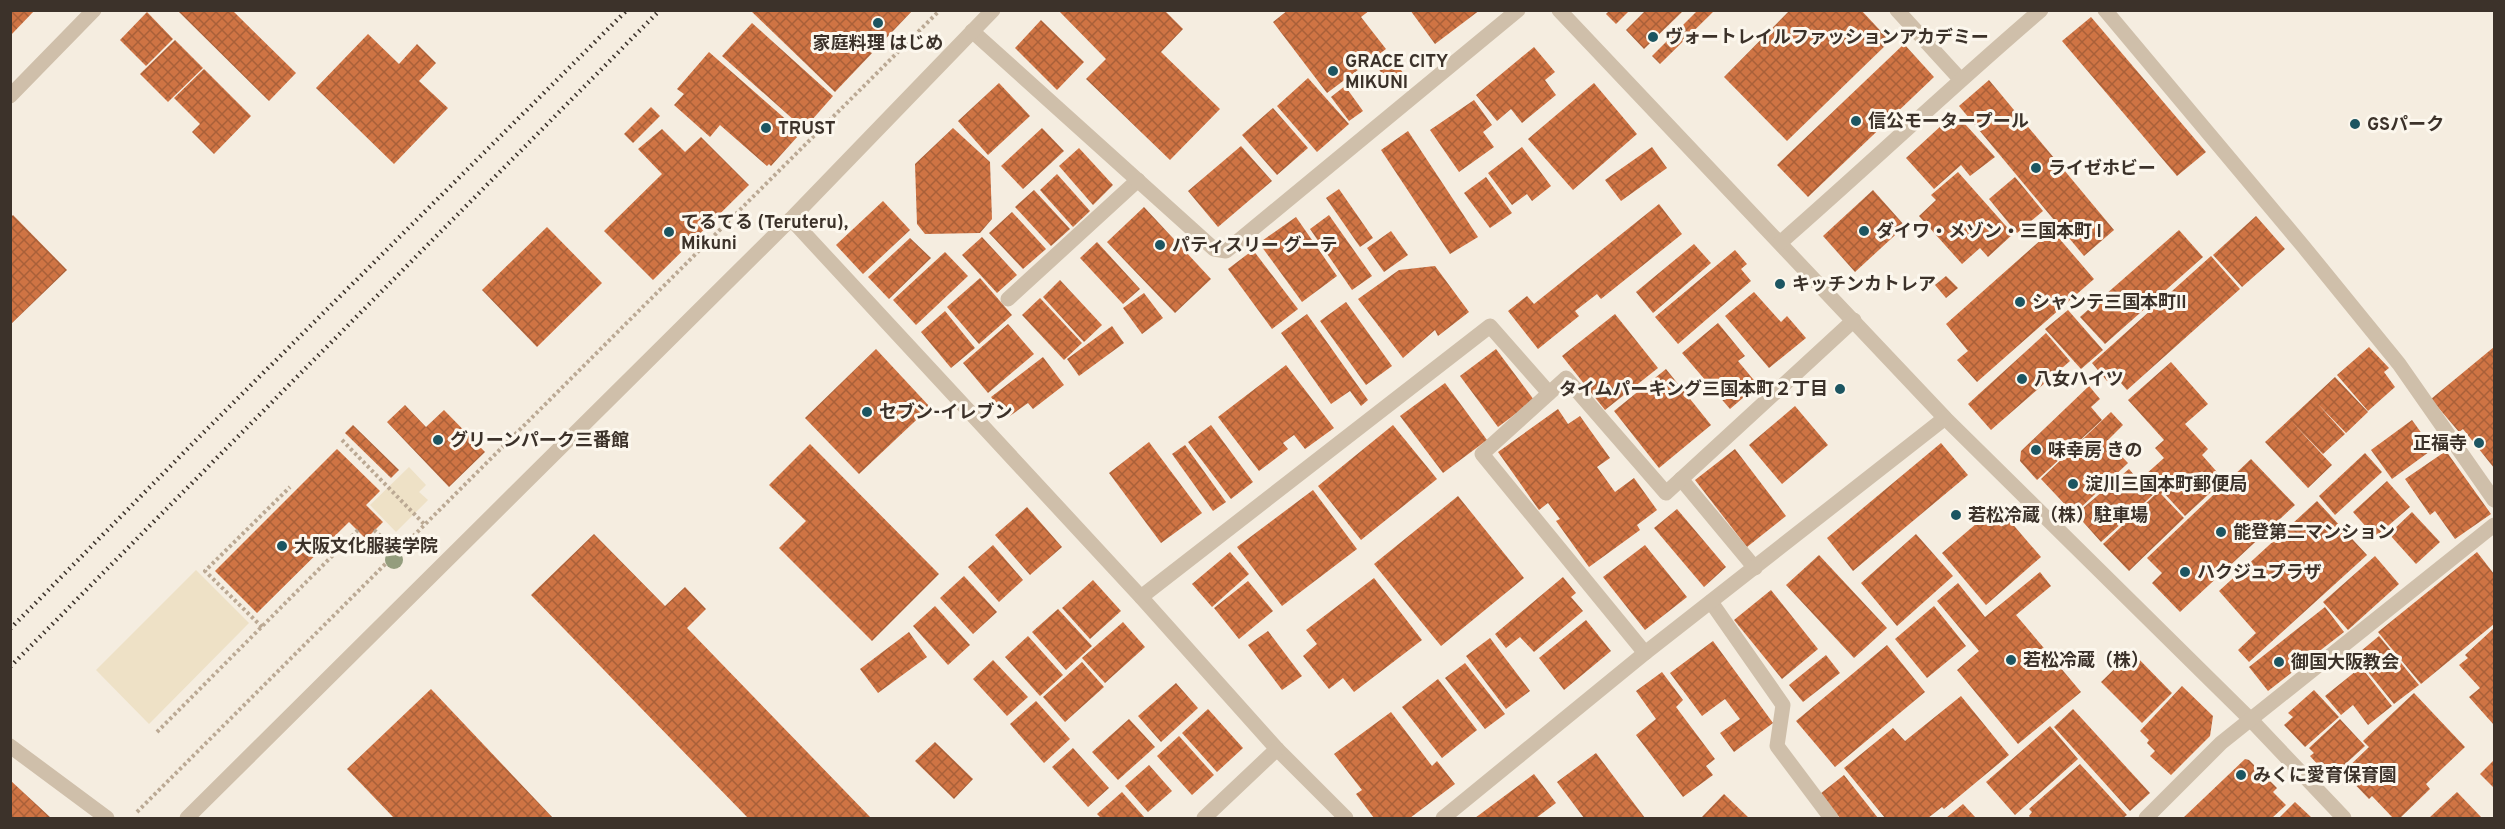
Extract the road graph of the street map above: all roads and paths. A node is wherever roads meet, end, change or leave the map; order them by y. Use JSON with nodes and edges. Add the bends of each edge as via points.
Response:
{"nodes":[{"id":1,"x":940,"y":10,"type":"edge"},
{"id":2,"x":993,"y":10,"type":"edge"},
{"id":3,"x":1518,"y":10,"type":"edge"},
{"id":4,"x":1559,"y":10,"type":"edge"},
{"id":5,"x":1898,"y":10,"type":"edge"},
{"id":6,"x":2041,"y":10,"type":"edge"},
{"id":7,"x":2104,"y":10,"type":"edge"},
{"id":8,"x":93,"y":11,"type":"edge"},
{"id":9,"x":972,"y":31,"type":"junction"},
{"id":10,"x":1960,"y":79,"type":"junction"},
{"id":11,"x":10,"y":96,"type":"edge"},
{"id":12,"x":1138,"y":180,"type":"junction"},
{"id":13,"x":791,"y":219,"type":"junction"},
{"id":14,"x":1781,"y":243,"type":"junction"},
{"id":15,"x":1008,"y":299,"type":"dead end"},
{"id":16,"x":1854,"y":320,"type":"junction"},
{"id":17,"x":1549,"y":393,"type":"junction"},
{"id":18,"x":1945,"y":418,"type":"junction"},
{"id":19,"x":342,"y":440,"type":"dead end"},
{"id":20,"x":1681,"y":479,"type":"junction"},
{"id":21,"x":290,"y":487,"type":"dead end"},
{"id":22,"x":2494,"y":500,"type":"edge"},
{"id":23,"x":425,"y":525,"type":"junction"},
{"id":24,"x":2494,"y":525,"type":"edge"},
{"id":25,"x":358,"y":530,"type":"dead end"},
{"id":26,"x":374,"y":530,"type":"dead end"},
{"id":27,"x":398,"y":552,"type":"junction"},
{"id":28,"x":1755,"y":568,"type":"junction"},
{"id":29,"x":1141,"y":597,"type":"junction"},
{"id":30,"x":1710,"y":602,"type":"junction"},
{"id":31,"x":262,"y":627,"type":"junction"},
{"id":32,"x":1645,"y":653,"type":"junction"},
{"id":33,"x":2252,"y":721,"type":"junction"},
{"id":34,"x":157,"y":732,"type":"dead end"},
{"id":35,"x":10,"y":746,"type":"edge"},
{"id":36,"x":1277,"y":749,"type":"junction"},
{"id":37,"x":107,"y":819,"type":"edge"},
{"id":38,"x":129,"y":819,"type":"edge"},
{"id":39,"x":187,"y":819,"type":"edge"},
{"id":40,"x":1204,"y":819,"type":"edge"},
{"id":41,"x":1346,"y":819,"type":"edge"},
{"id":42,"x":1443,"y":819,"type":"edge"},
{"id":43,"x":1831,"y":819,"type":"edge"},
{"id":44,"x":2146,"y":819,"type":"edge"},
{"id":45,"x":2344,"y":819,"type":"edge"}],
"edges":[{"from":1,"to":23,"type":"path"},
{"from":2,"to":9,"type":"street"},
{"from":3,"to":12,"type":"street","via":[[1226,251],[1214,249]]},
{"from":4,"to":14,"type":"street"},
{"from":5,"to":10,"type":"street"},
{"from":6,"to":10,"type":"street"},
{"from":7,"to":22,"type":"street","via":[[2399,364]]},
{"from":8,"to":11,"type":"street"},
{"from":9,"to":12,"type":"street"},
{"from":9,"to":13,"type":"street"},
{"from":10,"to":14,"type":"street"},
{"from":12,"to":15,"type":"street"},
{"from":13,"to":29,"type":"street"},
{"from":13,"to":39,"type":"street"},
{"from":14,"to":16,"type":"street"},
{"from":16,"to":18,"type":"street"},
{"from":16,"to":20,"type":"street"},
{"from":17,"to":20,"type":"street","via":[[1566,378],[1666,493]]},
{"from":17,"to":29,"type":"street","via":[[1490,326]]},
{"from":17,"to":32,"type":"street","via":[[1482,454]]},
{"from":18,"to":28,"type":"street"},
{"from":18,"to":33,"type":"street"},
{"from":19,"to":23,"type":"path"},
{"from":20,"to":28,"type":"street"},
{"from":21,"to":31,"type":"path","via":[[205,571]]},
{"from":23,"to":27,"type":"path"},
{"from":24,"to":33,"type":"street"},
{"from":25,"to":31,"type":"path"},
{"from":26,"to":27,"type":"path"},
{"from":27,"to":38,"type":"path"},
{"from":28,"to":30,"type":"street"},
{"from":29,"to":36,"type":"street"},
{"from":30,"to":32,"type":"street"},
{"from":30,"to":43,"type":"street","via":[[1784,705],[1777,746]]},
{"from":31,"to":34,"type":"path"},
{"from":32,"to":42,"type":"street"},
{"from":33,"to":44,"type":"street","via":[[2221,743]]},
{"from":33,"to":45,"type":"street"},
{"from":35,"to":37,"type":"street"},
{"from":36,"to":40,"type":"street"},
{"from":36,"to":41,"type":"street"}]}
